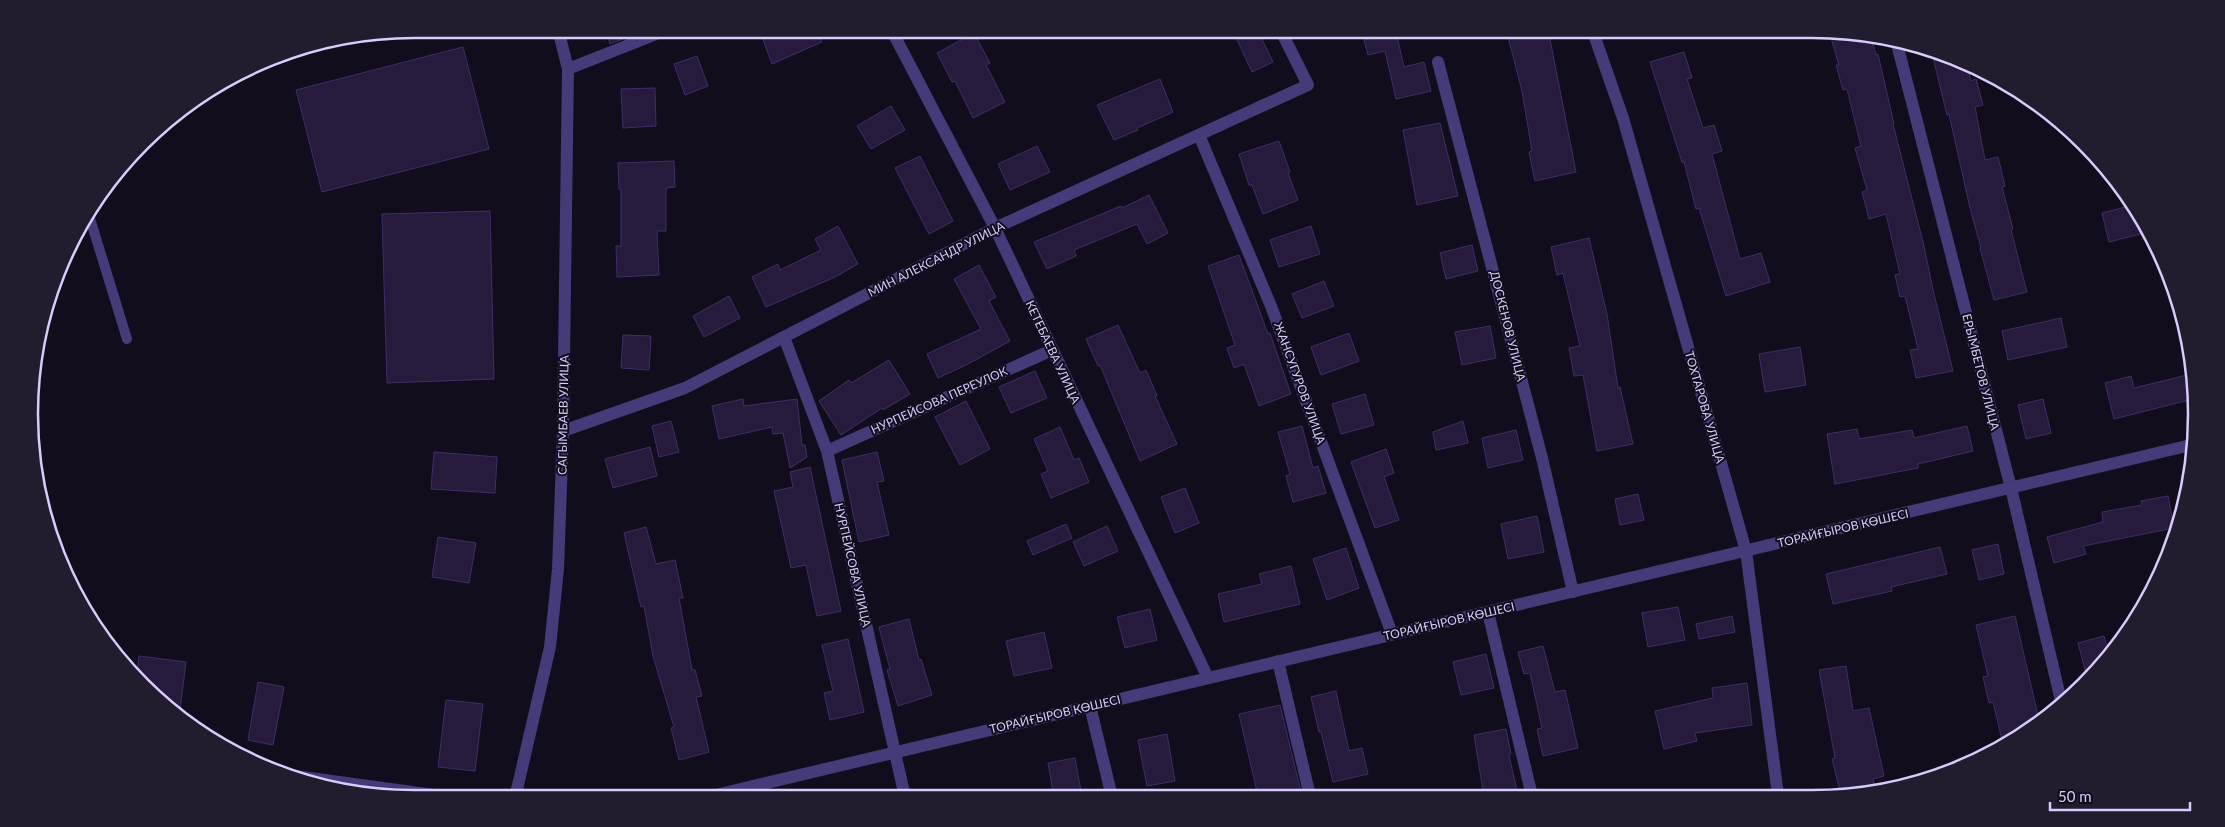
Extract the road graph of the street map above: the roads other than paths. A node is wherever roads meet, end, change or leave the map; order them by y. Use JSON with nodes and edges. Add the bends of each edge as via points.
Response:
{"nodes":[{"id":1,"x":560,"y":38,"type":"edge"},
{"id":2,"x":646,"y":38,"type":"edge"},
{"id":3,"x":896,"y":38,"type":"edge"},
{"id":4,"x":1284,"y":38,"type":"edge"},
{"id":5,"x":1595,"y":38,"type":"edge"},
{"id":6,"x":1898,"y":48,"type":"edge"},
{"id":7,"x":1438,"y":62,"type":"dead end"},
{"id":8,"x":568,"y":68,"type":"junction"},
{"id":9,"x":1199,"y":135,"type":"junction"},
{"id":10,"x":91,"y":221,"type":"edge"},
{"id":11,"x":995,"y":228,"type":"junction"},
{"id":12,"x":784,"y":337,"type":"junction"},
{"id":13,"x":127,"y":339,"type":"dead end"},
{"id":14,"x":1052,"y":350,"type":"junction"},
{"id":15,"x":563,"y":431,"type":"junction"},
{"id":16,"x":2186,"y":446,"type":"edge"},
{"id":17,"x":827,"y":451,"type":"junction"},
{"id":18,"x":2011,"y":488,"type":"junction"},
{"id":19,"x":1746,"y":551,"type":"junction"},
{"id":20,"x":1573,"y":592,"type":"junction"},
{"id":21,"x":1488,"y":612,"type":"junction"},
{"id":22,"x":1392,"y":634,"type":"junction"},
{"id":23,"x":1278,"y":661,"type":"junction"},
{"id":24,"x":1208,"y":678,"type":"junction"},
{"id":25,"x":2060,"y":695,"type":"edge"},
{"id":26,"x":1090,"y":706,"type":"junction"},
{"id":27,"x":894,"y":752,"type":"junction"},
{"id":28,"x":344,"y":783,"type":"edge"},
{"id":29,"x":391,"y":789,"type":"edge"},
{"id":30,"x":517,"y":790,"type":"edge"},
{"id":31,"x":736,"y":790,"type":"edge"},
{"id":32,"x":903,"y":790,"type":"edge"},
{"id":33,"x":1110,"y":790,"type":"edge"},
{"id":34,"x":1309,"y":790,"type":"edge"},
{"id":35,"x":1531,"y":790,"type":"edge"},
{"id":36,"x":1777,"y":790,"type":"edge"}],
"edges":[{"from":1,"to":8,"type":"street","name":"САГЫМБАЕВ УЛИЦА"},
{"from":2,"to":8,"type":"street"},
{"from":3,"to":11,"type":"street","name":"КЕТЕБАЕВА УЛИЦА"},
{"from":4,"to":9,"type":"street","name":"МИН АЛЕКСАНДР УЛИЦА","via":[[1308,85]]},
{"from":5,"to":19,"type":"street","name":"ТОХТАРОВА УЛИЦА","via":[[1623,118]]},
{"from":6,"to":18,"type":"street","name":"ЕРЫМБЕТОВ УЛИЦА"},
{"from":7,"to":20,"type":"street","name":"ДОСКЕНОВ УЛИЦА","via":[[1537,440]]},
{"from":8,"to":15,"type":"street","name":"САГЫМБАЕВ УЛИЦА"},
{"from":9,"to":11,"type":"street","name":"МИН АЛЕКСАНДР УЛИЦА"},
{"from":9,"to":22,"type":"street","name":"ЖАНСУГУРОВ УЛИЦА","via":[[1271,306]]},
{"from":10,"to":13,"type":"lane"},
{"from":11,"to":12,"type":"street","name":"МИН АЛЕКСАНДР УЛИЦА"},
{"from":11,"to":14,"type":"street","name":"КЕТЕБАЕВА УЛИЦА"},
{"from":12,"to":15,"type":"street","name":"МИН АЛЕКСАНДР УЛИЦА","via":[[685,388]]},
{"from":12,"to":17,"type":"street","name":"НУРПЕЙСОВА УЛИЦА"},
{"from":14,"to":17,"type":"street","name":"НУРПЕЙСОВА ПЕРЕУЛОК"},
{"from":14,"to":24,"type":"street","name":"КЕТЕБАЕВА УЛИЦА"},
{"from":15,"to":30,"type":"street","name":"САГЫМБАЕВ УЛИЦА","via":[[558,569],[550,646]]},
{"from":16,"to":18,"type":"street","name":"ТОРАЙҒЫРОВ КӨШЕСІ"},
{"from":17,"to":27,"type":"street","name":"НУРПЕЙСОВА УЛИЦА"},
{"from":18,"to":19,"type":"street","name":"ТОРАЙҒЫРОВ КӨШЕСІ"},
{"from":18,"to":25,"type":"street","name":"ЕРЫМБЕТОВ УЛИЦА"},
{"from":19,"to":20,"type":"street","name":"ТОРАЙҒЫРОВ КӨШЕСІ"},
{"from":19,"to":36,"type":"street","name":"ТОХТАРОВА УЛИЦА"},
{"from":20,"to":21,"type":"street","name":"ТОРАЙҒЫРОВ КӨШЕСІ"},
{"from":21,"to":22,"type":"street","name":"ТОРАЙҒЫРОВ КӨШЕСІ"},
{"from":21,"to":35,"type":"street"},
{"from":22,"to":23,"type":"street","name":"ТОРАЙҒЫРОВ КӨШЕСІ"},
{"from":23,"to":24,"type":"street","name":"ТОРАЙҒЫРОВ КӨШЕСІ"},
{"from":23,"to":34,"type":"street"},
{"from":24,"to":26,"type":"street","name":"ТОРАЙҒЫРОВ КӨШЕСІ"},
{"from":26,"to":27,"type":"street","name":"ТОРАЙҒЫРОВ КӨШЕСІ"},
{"from":26,"to":33,"type":"street"},
{"from":27,"to":31,"type":"street","name":"ТОРАЙҒЫРОВ КӨШЕСІ"},
{"from":27,"to":32,"type":"street","name":"НУРПЕЙСОВА УЛИЦА"},
{"from":28,"to":29,"type":"street"}]}
